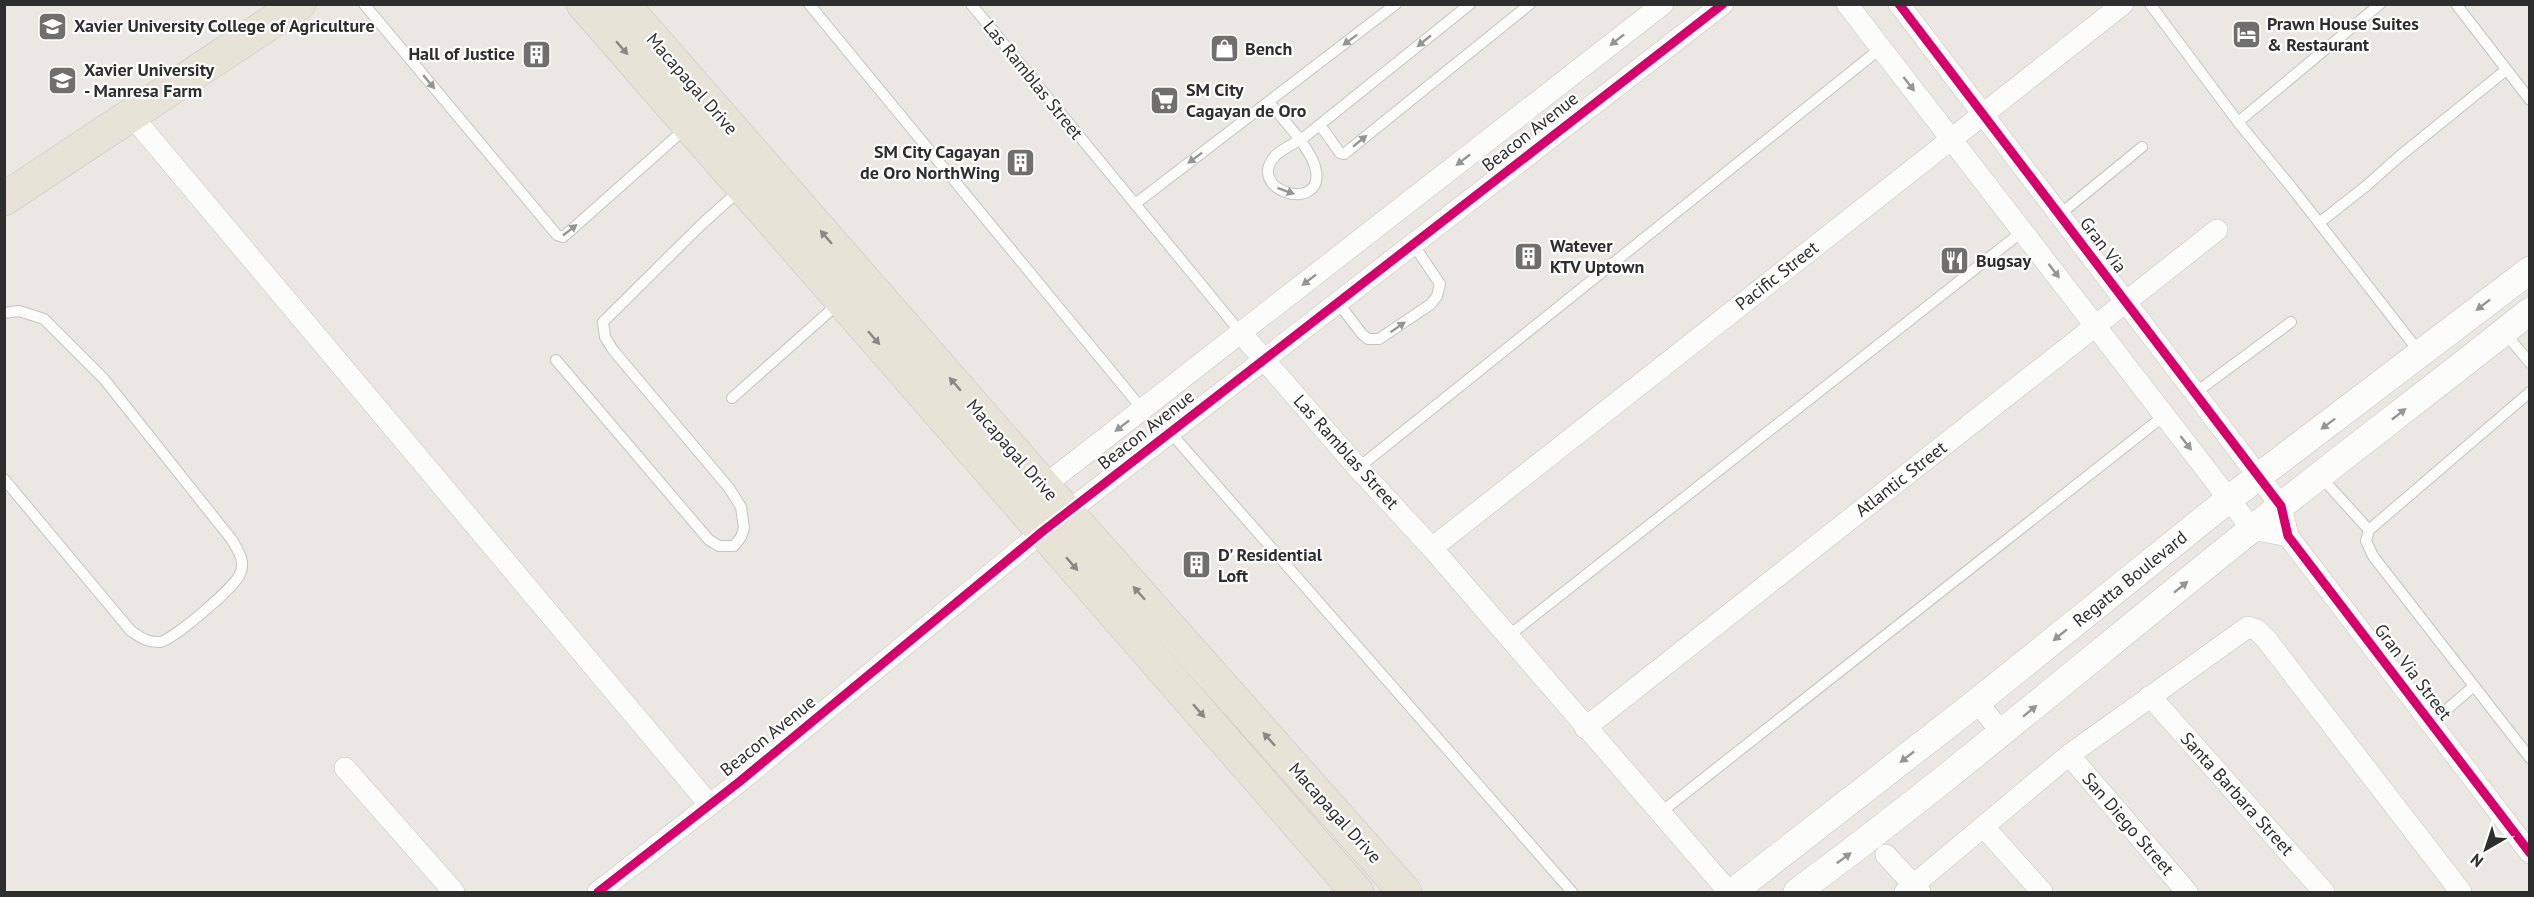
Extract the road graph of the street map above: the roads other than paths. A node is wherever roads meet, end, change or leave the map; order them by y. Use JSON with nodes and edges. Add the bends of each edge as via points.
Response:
{"nodes":[{"id":1,"x":299,"y":4,"type":"edge"},
{"id":2,"x":364,"y":4,"type":"edge"},
{"id":3,"x":583,"y":4,"type":"edge"},
{"id":4,"x":623,"y":4,"type":"edge"},
{"id":5,"x":809,"y":4,"type":"edge"},
{"id":6,"x":971,"y":4,"type":"edge"},
{"id":7,"x":1396,"y":4,"type":"edge"},
{"id":8,"x":1470,"y":4,"type":"edge"},
{"id":9,"x":1530,"y":4,"type":"edge"},
{"id":10,"x":1663,"y":4,"type":"edge"},
{"id":11,"x":1723,"y":4,"type":"edge"},
{"id":12,"x":1847,"y":4,"type":"edge"},
{"id":13,"x":2123,"y":4,"type":"edge"},
{"id":14,"x":2150,"y":4,"type":"edge"},
{"id":15,"x":2380,"y":4,"type":"edge"},
{"id":16,"x":2456,"y":4,"type":"edge"},
{"id":17,"x":1906,"y":7,"type":"edge"},
{"id":18,"x":1881,"y":48,"type":"junction"},
{"id":19,"x":2506,"y":70,"type":"junction"},
{"id":20,"x":2529,"y":100,"type":"edge"},
{"id":21,"x":1269,"y":102,"type":"junction"},
{"id":22,"x":1982,"y":114,"type":"junction"},
{"id":23,"x":132,"y":116,"type":"junction"},
{"id":24,"x":2238,"y":122,"type":"junction"},
{"id":25,"x":689,"y":125,"type":"junction"},
{"id":26,"x":1320,"y":125,"type":"junction"},
{"id":27,"x":1951,"y":139,"type":"junction"},
{"id":28,"x":2142,"y":147,"type":"dead end"},
{"id":29,"x":743,"y":187,"type":"junction"},
{"id":30,"x":4,"y":199,"type":"edge"},
{"id":31,"x":1135,"y":204,"type":"junction"},
{"id":32,"x":2059,"y":214,"type":"junction"},
{"id":33,"x":2319,"y":223,"type":"junction"},
{"id":34,"x":2217,"y":230,"type":"dead end"},
{"id":35,"x":2023,"y":231,"type":"junction"},
{"id":36,"x":1413,"y":244,"type":"junction"},
{"id":37,"x":2529,"y":270,"type":"edge"},
{"id":38,"x":842,"y":301,"type":"junction"},
{"id":39,"x":2125,"y":301,"type":"junction"},
{"id":40,"x":1339,"y":304,"type":"junction"},
{"id":41,"x":2529,"y":311,"type":"edge"},
{"id":42,"x":4,"y":313,"type":"edge"},
{"id":43,"x":2291,"y":322,"type":"dead end"},
{"id":44,"x":2095,"y":325,"type":"junction"},
{"id":45,"x":2504,"y":331,"type":"junction"},
{"id":46,"x":1241,"y":333,"type":"junction"},
{"id":47,"x":2421,"y":354,"type":"junction"},
{"id":48,"x":556,"y":360,"type":"dead end"},
{"id":49,"x":1264,"y":360,"type":"junction"},
{"id":50,"x":2529,"y":363,"type":"edge"},
{"id":51,"x":2529,"y":392,"type":"edge"},
{"id":52,"x":2195,"y":393,"type":"junction"},
{"id":53,"x":732,"y":398,"type":"dead end"},
{"id":54,"x":1143,"y":410,"type":"junction"},
{"id":55,"x":2165,"y":415,"type":"junction"},
{"id":56,"x":1170,"y":432,"type":"junction"},
{"id":57,"x":1358,"y":468,"type":"junction"},
{"id":58,"x":2259,"y":476,"type":"junction"},
{"id":59,"x":2320,"y":476,"type":"junction"},
{"id":60,"x":4,"y":479,"type":"edge"},
{"id":61,"x":1032,"y":496,"type":"junction"},
{"id":62,"x":2229,"y":499,"type":"junction"},
{"id":63,"x":2281,"y":506,"type":"junction"},
{"id":64,"x":1055,"y":521,"type":"junction"},
{"id":65,"x":2252,"y":529,"type":"junction"},
{"id":66,"x":2369,"y":530,"type":"junction"},
{"id":67,"x":2288,"y":536,"type":"junction"},
{"id":68,"x":1432,"y":548,"type":"junction"},
{"id":69,"x":1507,"y":637,"type":"junction"},
{"id":70,"x":2474,"y":686,"type":"junction"},
{"id":71,"x":2150,"y":696,"type":"junction"},
{"id":72,"x":1977,"y":702,"type":"junction"},
{"id":73,"x":2431,"y":723,"type":"junction"},
{"id":74,"x":1586,"y":728,"type":"junction"},
{"id":75,"x":2002,"y":734,"type":"junction"},
{"id":76,"x":2069,"y":755,"type":"junction"},
{"id":77,"x":2529,"y":758,"type":"edge"},
{"id":78,"x":345,"y":768,"type":"dead end"},
{"id":79,"x":709,"y":804,"type":"junction"},
{"id":80,"x":1660,"y":813,"type":"junction"},
{"id":81,"x":1984,"y":826,"type":"junction"},
{"id":82,"x":2529,"y":853,"type":"edge"},
{"id":83,"x":1886,"y":855,"type":"dead end"},
{"id":84,"x":1913,"y":890,"type":"edge"},
{"id":85,"x":454,"y":892,"type":"edge"},
{"id":86,"x":598,"y":892,"type":"edge"},
{"id":87,"x":1357,"y":892,"type":"edge"},
{"id":88,"x":1405,"y":892,"type":"edge"},
{"id":89,"x":1572,"y":892,"type":"edge"},
{"id":90,"x":1731,"y":892,"type":"edge"},
{"id":91,"x":1797,"y":892,"type":"edge"},
{"id":92,"x":2042,"y":892,"type":"edge"},
{"id":93,"x":2187,"y":892,"type":"edge"},
{"id":94,"x":2324,"y":892,"type":"edge"},
{"id":95,"x":2461,"y":892,"type":"edge"}],
"edges":[{"from":1,"to":23,"type":"main road"},
{"from":2,"to":25,"type":"lane","one_way":true,"via":[[557,235],[563,237]]},
{"from":3,"to":25,"type":"main road","name":"Macapagal Drive","one_way":true},
{"from":61,"to":4,"type":"main road","name":"Macapagal Drive","one_way":true},
{"from":5,"to":54,"type":"lane"},
{"from":6,"to":31,"type":"lane","name":"Las Ramblas Street"},
{"from":7,"to":21,"type":"lane","one_way":true},
{"from":8,"to":26,"type":"lane","one_way":true},
{"from":26,"to":9,"type":"lane","one_way":true,"via":[[1344,154]]},
{"from":10,"to":46,"type":"street","name":"Beacon Avenue","one_way":true},
{"from":11,"to":36,"type":"street","name":"Beacon Avenue"},
{"from":12,"to":18,"type":"street"},
{"from":13,"to":22,"type":"street","name":"Pacific Street"},
{"from":14,"to":24,"type":"lane"},
{"from":15,"to":24,"type":"lane"},
{"from":16,"to":19,"type":"lane"},
{"from":17,"to":22,"type":"street","name":"Gran Via"},
{"from":18,"to":27,"type":"street","one_way":true},
{"from":18,"to":57,"type":"lane"},
{"from":19,"to":20,"type":"lane"},
{"from":19,"to":33,"type":"lane"},
{"from":26,"to":21,"type":"lane","one_way":true,"via":[[1300,140],[1294,146],[1272,160],[1270,178],[1284,192],[1293,195],[1309,190],[1317,173],[1309,154],[1302,145],[1295,136],[1288,128]]},
{"from":21,"to":31,"type":"lane","one_way":true},
{"from":22,"to":27,"type":"street","name":"Pacific Street"},
{"from":22,"to":32,"type":"street","name":"Gran Via"},
{"from":23,"to":30,"type":"main road"},
{"from":23,"to":79,"type":"street"},
{"from":24,"to":33,"type":"lane"},
{"from":25,"to":29,"type":"main road","name":"Macapagal Drive"},
{"from":27,"to":35,"type":"street"},
{"from":27,"to":68,"type":"street","name":"Pacific Street"},
{"from":28,"to":32,"type":"lane"},
{"from":29,"to":38,"type":"main road","name":"Macapagal Drive"},
{"from":29,"to":48,"type":"lane","via":[[603,322],[605,337],[613,350],[703,454],[741,507],[744,528],[734,546],[719,546],[687,518]]},
{"from":31,"to":46,"type":"lane","name":"Las Ramblas Street"},
{"from":32,"to":39,"type":"street","name":"Gran Via"},
{"from":33,"to":47,"type":"lane"},
{"from":34,"to":39,"type":"street","name":"Atlantic Street"},
{"from":35,"to":44,"type":"street","one_way":true},
{"from":35,"to":69,"type":"lane"},
{"from":36,"to":40,"type":"street","name":"Beacon Avenue"},
{"from":40,"to":36,"type":"lane","one_way":true,"via":[[1368,339],[1379,339],[1431,304],[1440,284]]},
{"from":37,"to":47,"type":"street","name":"Regatta Boulevard","one_way":true},
{"from":38,"to":53,"type":"lane"},
{"from":38,"to":61,"type":"main road","name":"Macapagal Drive","one_way":true},
{"from":39,"to":44,"type":"street","name":"Atlantic Street"},
{"from":39,"to":52,"type":"street","name":"Gran Via"},
{"from":40,"to":49,"type":"street","name":"Beacon Avenue"},
{"from":41,"to":45,"type":"street"},
{"from":42,"to":60,"type":"lane","via":[[19,311],[44,319],[104,380],[232,540],[242,557],[240,574],[220,598],[194,619],[162,642],[149,642],[130,631]]},
{"from":43,"to":52,"type":"lane"},
{"from":44,"to":55,"type":"street"},
{"from":44,"to":74,"type":"street","name":"Atlantic Street"},
{"from":45,"to":50,"type":"lane"},
{"from":59,"to":45,"type":"street","one_way":true},
{"from":46,"to":49,"type":"street","name":"Las Ramblas Street"},
{"from":46,"to":54,"type":"street","name":"Beacon Avenue"},
{"from":47,"to":58,"type":"street","name":"Regatta Boulevard","one_way":true},
{"from":49,"to":56,"type":"street","name":"Beacon Avenue"},
{"from":49,"to":57,"type":"street","name":"Las Ramblas Street"},
{"from":51,"to":66,"type":"lane"},
{"from":52,"to":58,"type":"street","name":"Gran Via"},
{"from":54,"to":61,"type":"street","name":"Beacon Avenue","one_way":true},
{"from":55,"to":62,"type":"street","one_way":true},
{"from":55,"to":80,"type":"lane"},
{"from":56,"to":64,"type":"street","name":"Beacon Avenue"},
{"from":56,"to":89,"type":"lane"},
{"from":57,"to":68,"type":"street","name":"Las Ramblas Street"},
{"from":58,"to":62,"type":"street","name":"Regatta Boulevard"},
{"from":58,"to":63,"type":"street","name":"Gran Via"},
{"from":59,"to":63,"type":"street"},
{"from":59,"to":66,"type":"lane"},
{"from":61,"to":64,"type":"main road","name":"Macapagal Drive"},
{"from":62,"to":65,"type":"street"},
{"from":62,"to":72,"type":"street","name":"Regatta Boulevard","one_way":true},
{"from":63,"to":65,"type":"street"},
{"from":63,"to":67,"type":"street","name":"Gran Via Street"},
{"from":64,"to":79,"type":"street","name":"Beacon Avenue"},
{"from":64,"to":87,"type":"main road","name":"Macapagal Drive","one_way":true},
{"from":88,"to":64,"type":"main road","name":"Macapagal Drive","one_way":true},
{"from":65,"to":67,"type":"street"},
{"from":75,"to":65,"type":"street","one_way":true},
{"from":66,"to":70,"type":"lane","via":[[2367,548]]},
{"from":67,"to":73,"type":"street","name":"Gran Via Street"},
{"from":68,"to":69,"type":"street","name":"Las Ramblas Street"},
{"from":69,"to":74,"type":"street","name":"Las Ramblas Street"},
{"from":70,"to":73,"type":"lane"},
{"from":70,"to":77,"type":"lane"},
{"from":71,"to":76,"type":"street"},
{"from":71,"to":94,"type":"street","name":"Santa Barbara Street"},
{"from":71,"to":95,"type":"street","via":[[2241,631],[2248,627],[2257,630]]},
{"from":72,"to":75,"type":"street"},
{"from":72,"to":90,"type":"street","name":"Regatta Boulevard","one_way":true},
{"from":73,"to":82,"type":"street","name":"Gran Via Street"},
{"from":74,"to":80,"type":"street","name":"Las Ramblas Street"},
{"from":91,"to":75,"type":"street","one_way":true},
{"from":76,"to":81,"type":"street"},
{"from":76,"to":93,"type":"street","name":"San Diego Street"},
{"from":78,"to":85,"type":"street"},
{"from":79,"to":86,"type":"street","name":"Beacon Avenue"},
{"from":80,"to":90,"type":"street","name":"Las Ramblas Street"},
{"from":81,"to":84,"type":"street"},
{"from":81,"to":92,"type":"street"},
{"from":83,"to":84,"type":"street"}]}
